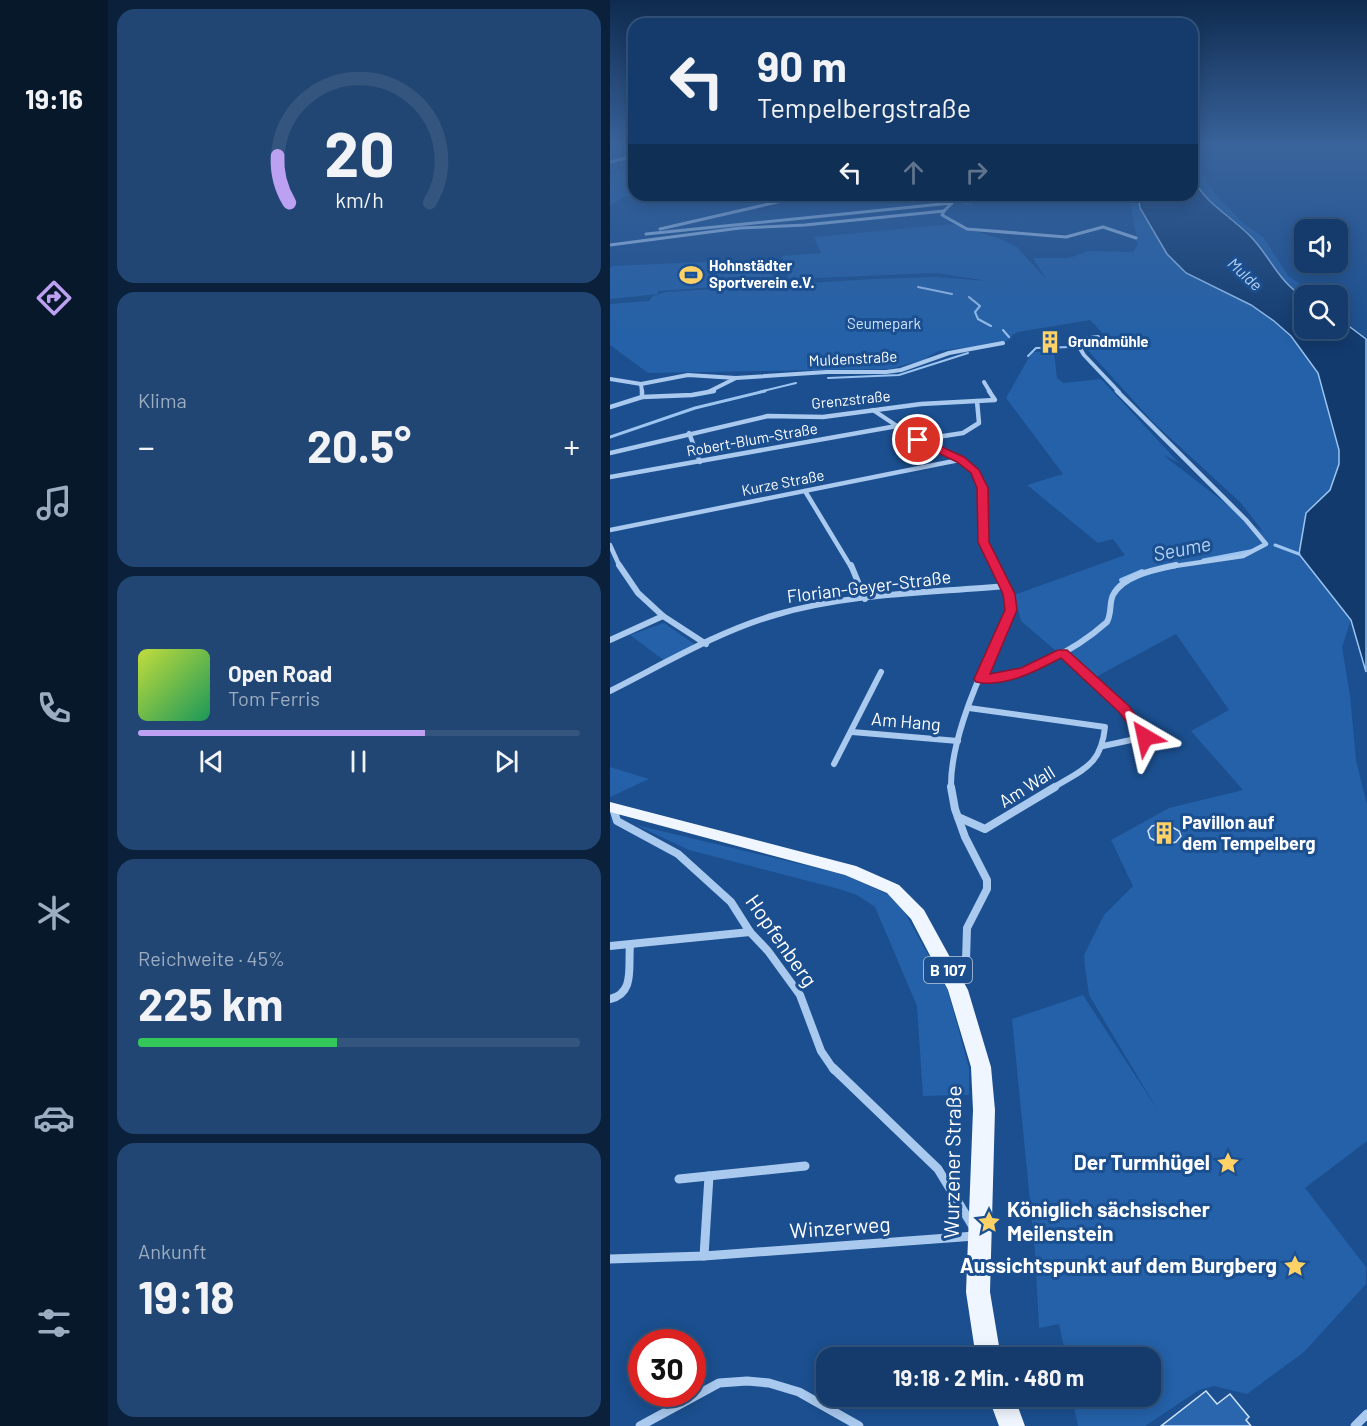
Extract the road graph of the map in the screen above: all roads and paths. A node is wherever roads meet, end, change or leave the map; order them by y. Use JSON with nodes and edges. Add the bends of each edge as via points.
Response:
{"nodes":[{"id":1,"x":944,"y":211,"type":"edge"},
{"id":2,"x":730,"y":212,"type":"edge"},
{"id":3,"x":854,"y":212,"type":"edge"},
{"id":4,"x":939,"y":212,"type":"edge"},
{"id":5,"x":646,"y":234,"type":"junction"},
{"id":6,"x":1136,"y":238,"type":"dead end"},
{"id":7,"x":628,"y":242,"type":"junction"},
{"id":8,"x":610,"y":245,"type":"edge"},
{"id":9,"x":1098,"y":338,"type":"dead end"},
{"id":10,"x":1003,"y":343,"type":"dead end"},
{"id":11,"x":736,"y":378,"type":"junction"},
{"id":12,"x":610,"y":379,"type":"edge"},
{"id":13,"x":984,"y":382,"type":"dead end"},
{"id":14,"x":641,"y":384,"type":"junction"},
{"id":15,"x":642,"y":397,"type":"junction"},
{"id":16,"x":977,"y":401,"type":"junction"},
{"id":17,"x":610,"y":407,"type":"edge"},
{"id":18,"x":873,"y":410,"type":"junction"},
{"id":19,"x":898,"y":426,"type":"junction"},
{"id":20,"x":689,"y":433,"type":"junction"},
{"id":21,"x":918,"y":440,"type":"junction"},
{"id":22,"x":610,"y":453,"type":"edge"},
{"id":23,"x":961,"y":459,"type":"junction"},
{"id":24,"x":700,"y":462,"type":"junction"},
{"id":25,"x":610,"y":477,"type":"edge"},
{"id":26,"x":805,"y":491,"type":"junction"},
{"id":27,"x":610,"y":530,"type":"edge"},
{"id":28,"x":610,"y":545,"type":"edge"},
{"id":29,"x":1005,"y":586,"type":"junction"},
{"id":30,"x":865,"y":599,"type":"junction"},
{"id":31,"x":663,"y":616,"type":"junction"},
{"id":32,"x":610,"y":640,"type":"edge"},
{"id":33,"x":706,"y":644,"type":"junction"},
{"id":34,"x":1062,"y":653,"type":"junction"},
{"id":35,"x":881,"y":672,"type":"dead end"},
{"id":36,"x":981,"y":679,"type":"junction"},
{"id":37,"x":610,"y":691,"type":"edge"},
{"id":38,"x":969,"y":708,"type":"junction"},
{"id":39,"x":852,"y":732,"type":"junction"},
{"id":40,"x":958,"y":741,"type":"junction"},
{"id":41,"x":1103,"y":746,"type":"junction"},
{"id":42,"x":834,"y":764,"type":"dead end"},
{"id":43,"x":611,"y":807,"type":"edge"},
{"id":44,"x":958,"y":817,"type":"junction"},
{"id":45,"x":750,"y":932,"type":"junction"},
{"id":46,"x":630,"y":945,"type":"junction"},
{"id":47,"x":610,"y":946,"type":"edge"},
{"id":48,"x":958,"y":990,"type":"junction"},
{"id":49,"x":610,"y":999,"type":"edge"},
{"id":50,"x":805,"y":1167,"type":"dead end"},
{"id":51,"x":709,"y":1176,"type":"junction"},
{"id":52,"x":679,"y":1179,"type":"dead end"},
{"id":53,"x":978,"y":1236,"type":"junction"},
{"id":54,"x":704,"y":1256,"type":"junction"},
{"id":55,"x":610,"y":1259,"type":"edge"},
{"id":56,"x":987,"y":1347,"type":"edge"},
{"id":57,"x":1005,"y":1407,"type":"edge"},
{"id":58,"x":1366,"y":1414,"type":"edge"},
{"id":59,"x":640,"y":1426,"type":"edge"},
{"id":60,"x":859,"y":1426,"type":"edge"},
{"id":61,"x":1012,"y":1426,"type":"edge"},
{"id":62,"x":1355,"y":1426,"type":"edge"}],
"edges":[{"from":1,"to":6,"type":"street","via":[[945,218],[967,229],[1066,237],[1103,227]]},
{"from":2,"to":5,"type":"street"},
{"from":3,"to":5,"type":"street"},
{"from":4,"to":7,"type":"street","via":[[740,228]]},
{"from":5,"to":7,"type":"street"},
{"from":7,"to":8,"type":"street"},
{"from":9,"to":34,"type":"street","via":[[1075,340],[1084,355],[1266,544],[1251,554],[1174,567],[1128,581],[1113,595],[1106,622]]},
{"from":10,"to":11,"type":"street","name":"Muldenstraße","via":[[949,353],[886,372]]},
{"from":11,"to":14,"type":"street","name":"Muldenstraße","via":[[680,376]]},
{"from":11,"to":15,"type":"street","name":"Muldenstraße","via":[[715,390]]},
{"from":12,"to":14,"type":"street"},
{"from":13,"to":16,"type":"street","via":[[995,400]]},
{"from":14,"to":15,"type":"street"},
{"from":15,"to":17,"type":"street","name":"Muldenstraße"},
{"from":16,"to":18,"type":"street","name":"Grenzstraße"},
{"from":16,"to":21,"type":"street","via":[[979,423],[973,428]]},
{"from":18,"to":19,"type":"street"},
{"from":18,"to":20,"type":"street","name":"Grenzstraße","via":[[823,417],[768,416]]},
{"from":19,"to":21,"type":"street"},
{"from":19,"to":24,"type":"street","name":"Robert-Blum-Straße"},
{"from":20,"to":22,"type":"street","name":"Grenzstraße"},
{"from":20,"to":24,"type":"street"},
{"from":21,"to":23,"type":"street"},
{"from":23,"to":26,"type":"street","name":"Kurze Straße"},
{"from":23,"to":29,"type":"street","via":[[980,479],[983,542]]},
{"from":24,"to":25,"type":"street","name":"Robert-Blum-Straße"},
{"from":26,"to":27,"type":"street","name":"Kurze Straße"},
{"from":26,"to":30,"type":"street","via":[[840,541]]},
{"from":28,"to":31,"type":"street","via":[[634,591]]},
{"from":29,"to":30,"type":"street","name":"Florian-Geyer-Straße"},
{"from":29,"to":36,"type":"street","via":[[1011,603],[1010,617]]},
{"from":30,"to":33,"type":"street","name":"Florian-Geyer-Straße","via":[[775,615]]},
{"from":31,"to":32,"type":"street"},
{"from":31,"to":33,"type":"street"},
{"from":33,"to":37,"type":"street","name":"Florian-Geyer-Straße"},
{"from":34,"to":36,"type":"street","via":[[1025,671]]},
{"from":34,"to":41,"type":"street","via":[[1124,709],[1145,737]]},
{"from":35,"to":39,"type":"street","name":"Am Hang"},
{"from":36,"to":38,"type":"street"},
{"from":38,"to":40,"type":"street"},
{"from":38,"to":41,"type":"street","via":[[1105,727]]},
{"from":39,"to":40,"type":"street","name":"Am Hang"},
{"from":39,"to":42,"type":"street","name":"Am Hang"},
{"from":40,"to":44,"type":"street","via":[[951,787]]},
{"from":41,"to":44,"type":"street","name":"Am Wall","via":[[1093,763],[993,826],[985,829]]},
{"from":43,"to":45,"type":"street","name":"Hopfenberg","via":[[617,821],[678,854],[717,887]]},
{"from":43,"to":48,"type":"main road","name":"Wurzener Straße","number":"B 107","via":[[850,870],[893,889],[922,920]]},
{"from":44,"to":48,"type":"street","via":[[987,889],[967,928],[966,960]]},
{"from":45,"to":46,"type":"street"},
{"from":45,"to":53,"type":"street","name":"Hopfenberg","via":[[800,995],[821,1051],[835,1071],[938,1169]]},
{"from":46,"to":47,"type":"street"},
{"from":46,"to":49,"type":"street","via":[[627,990]]},
{"from":48,"to":53,"type":"main road","name":"Wurzener Straße","number":"B 107","via":[[981,1067],[984,1161]]},
{"from":50,"to":51,"type":"street"},
{"from":51,"to":52,"type":"street"},
{"from":51,"to":54,"type":"street"},
{"from":53,"to":54,"type":"street","name":"Winzerweg"},
{"from":53,"to":56,"type":"main road","name":"Wurzener Straße","number":"B 107","via":[[978,1292]]},
{"from":54,"to":55,"type":"street","name":"Winzerweg"},
{"from":57,"to":61,"type":"main road"},
{"from":58,"to":62,"type":"street"},
{"from":59,"to":60,"type":"street","via":[[719,1383],[747,1382],[769,1383],[799,1392]]}]}
